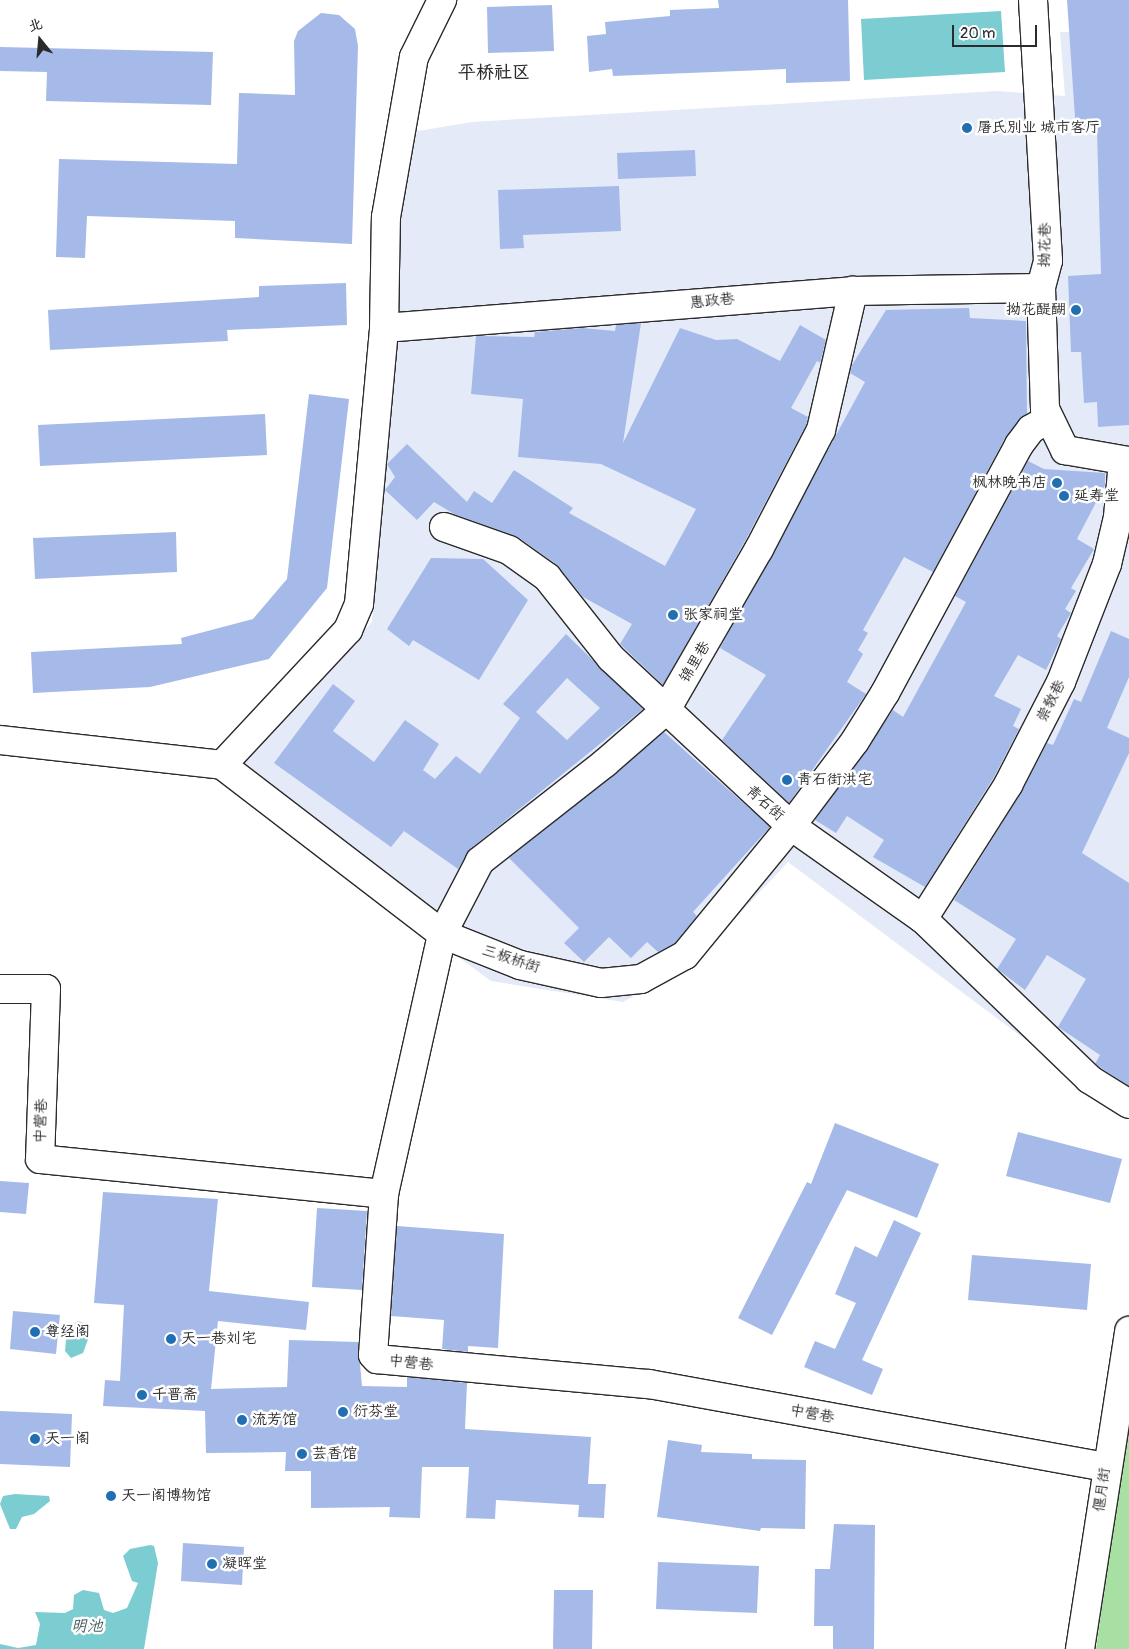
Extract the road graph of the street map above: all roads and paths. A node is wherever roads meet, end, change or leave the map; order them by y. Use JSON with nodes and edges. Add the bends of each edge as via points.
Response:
{"nodes":[{"id":1,"x":442,"y":0,"type":"edge"},
{"id":2,"x":1033,"y":0,"type":"edge"},
{"id":3,"x":1041,"y":288,"type":"junction"},
{"id":4,"x":853,"y":291,"type":"junction"},
{"id":5,"x":384,"y":328,"type":"junction"},
{"id":6,"x":1049,"y":419,"type":"junction"},
{"id":7,"x":1126,"y":461,"type":"edge"},
{"id":8,"x":444,"y":527,"type":"dead end"},
{"id":9,"x":666,"y":710,"type":"junction"},
{"id":10,"x":0,"y":740,"type":"edge"},
{"id":11,"x":222,"y":765,"type":"junction"},
{"id":12,"x":791,"y":826,"type":"junction"},
{"id":13,"x":923,"y":919,"type":"junction"},
{"id":14,"x":442,"y":934,"type":"junction"},
{"id":15,"x":0,"y":990,"type":"edge"},
{"id":16,"x":1129,"y":1104,"type":"edge"},
{"id":17,"x":384,"y":1194,"type":"junction"},
{"id":18,"x":1129,"y":1331,"type":"edge"},
{"id":19,"x":1106,"y":1467,"type":"junction"},
{"id":20,"x":1080,"y":1649,"type":"edge"}],
"edges":[{"from":1,"to":5,"type":"street","via":[[412,66],[386,217]]},
{"from":2,"to":3,"type":"street","name":"拗花巷","via":[[1048,261]]},
{"from":3,"to":4,"type":"street","name":"惠政巷"},
{"from":3,"to":6,"type":"street","name":"拗花巷","via":[[1043,382]]},
{"from":4,"to":5,"type":"street","name":"惠政巷"},
{"from":4,"to":9,"type":"street","name":"锦里巷","via":[[821,430],[759,549]]},
{"from":5,"to":11,"type":"street","via":[[355,618]]},
{"from":6,"to":7,"type":"street","name":"拗花巷","via":[[1065,450]]},
{"from":6,"to":12,"type":"street","name":"青石街","via":[[1031,429],[1019,445],[885,693],[855,741]]},
{"from":7,"to":13,"type":"street","name":"崇教巷","via":[[1107,564],[1061,682],[1008,785]]},
{"from":8,"to":9,"type":"street","name":"青石街","via":[[509,550],[547,577],[611,658]]},
{"from":9,"to":12,"type":"street","name":"青石街"},
{"from":9,"to":14,"type":"street","name":"锦里巷","via":[[605,763],[480,861]]},
{"from":10,"to":11,"type":"street"},
{"from":11,"to":14,"type":"street","name":"三板桥街"},
{"from":12,"to":13,"type":"street"},
{"from":12,"to":14,"type":"street","name":"三板桥街","via":[[685,955],[641,979],[601,983],[520,965]]},
{"from":13,"to":16,"type":"street","via":[[1089,1079]]},
{"from":14,"to":17,"type":"street","name":"锦里巷"},
{"from":15,"to":17,"type":"street","name":"中营巷","via":[[46,989],[40,1158]]},
{"from":17,"to":19,"type":"street","name":"中营巷","via":[[373,1355],[378,1359],[649,1384]]},
{"from":18,"to":19,"type":"street","name":"偃月街"},
{"from":19,"to":20,"type":"street","name":"偃月街"}]}
